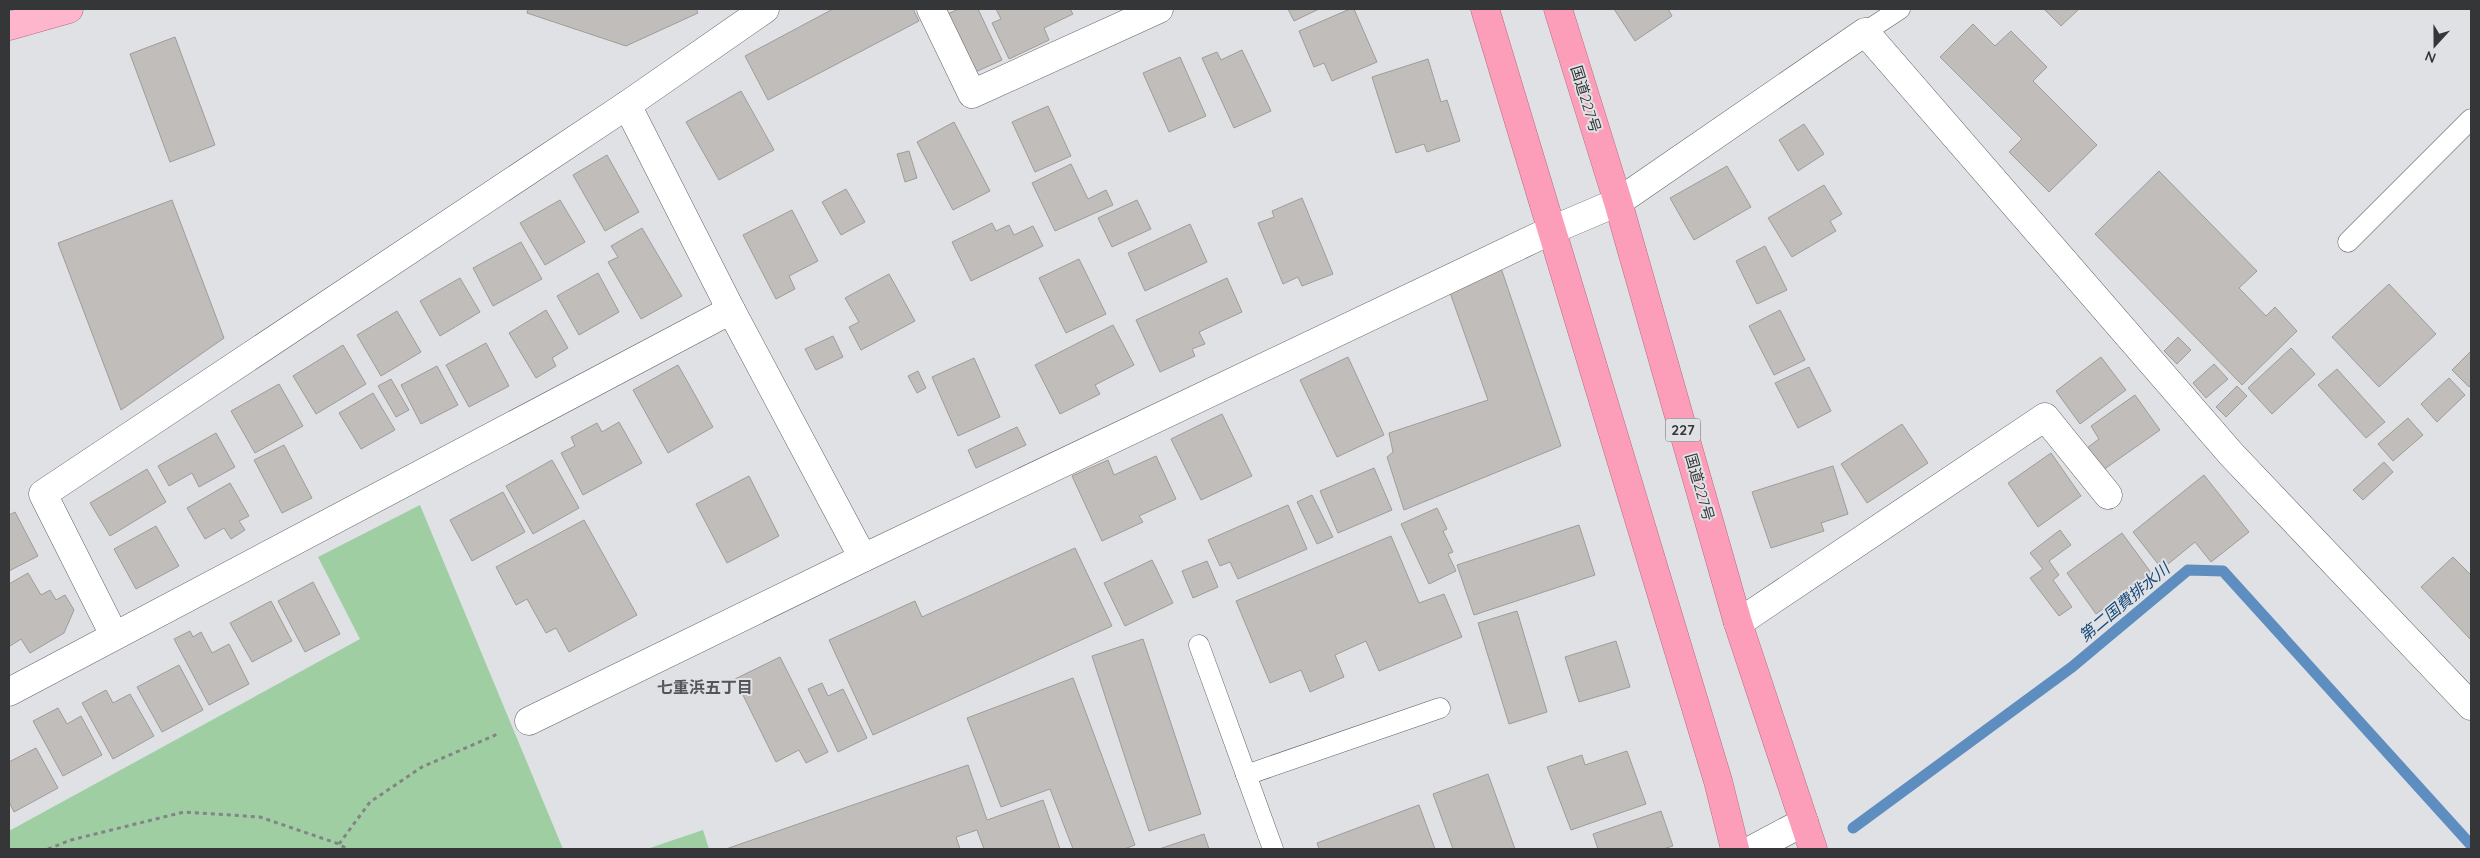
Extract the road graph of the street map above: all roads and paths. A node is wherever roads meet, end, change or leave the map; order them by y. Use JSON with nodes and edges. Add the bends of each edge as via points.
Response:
{"nodes":[{"id":1,"x":69,"y":9,"type":"edge"},
{"id":2,"x":765,"y":9,"type":"edge"},
{"id":3,"x":931,"y":9,"type":"edge"},
{"id":4,"x":1159,"y":9,"type":"edge"},
{"id":5,"x":1485,"y":9,"type":"edge"},
{"id":6,"x":1558,"y":9,"type":"edge"},
{"id":7,"x":1900,"y":9,"type":"edge"},
{"id":8,"x":9,"y":26,"type":"edge"},
{"id":9,"x":1866,"y":32,"type":"junction"},
{"id":10,"x":627,"y":105,"type":"junction"},
{"id":11,"x":2471,"y":119,"type":"edge"},
{"id":12,"x":1618,"y":202,"type":"junction"},
{"id":13,"x":1552,"y":230,"type":"junction"},
{"id":14,"x":2348,"y":242,"type":"dead end"},
{"id":15,"x":731,"y":310,"type":"junction"},
{"id":16,"x":2108,"y":494,"type":"dead end"},
{"id":17,"x":863,"y":558,"type":"junction"},
{"id":18,"x":1738,"y":623,"type":"junction"},
{"id":19,"x":114,"y":635,"type":"junction"},
{"id":20,"x":1199,"y":644,"type":"dead end"},
{"id":21,"x":9,"y":692,"type":"edge"},
{"id":22,"x":2471,"y":706,"type":"edge"},
{"id":23,"x":1440,"y":708,"type":"dead end"},
{"id":24,"x":529,"y":721,"type":"joint"},
{"id":25,"x":1246,"y":775,"type":"junction"},
{"id":26,"x":1804,"y":822,"type":"junction"},
{"id":27,"x":339,"y":844,"type":"junction"},
{"id":28,"x":48,"y":849,"type":"edge"},
{"id":29,"x":347,"y":849,"type":"edge"},
{"id":30,"x":1273,"y":849,"type":"edge"},
{"id":31,"x":1735,"y":849,"type":"edge"},
{"id":32,"x":1753,"y":849,"type":"edge"},
{"id":33,"x":1813,"y":849,"type":"edge"}],
"edges":[{"from":1,"to":8,"type":"main road"},
{"from":2,"to":10,"type":"street"},
{"from":3,"to":4,"type":"street","via":[[972,94]]},
{"from":5,"to":13,"type":"highway"},
{"from":6,"to":12,"type":"highway","name":"国道227号","number":"227"},
{"from":7,"to":9,"type":"lane"},
{"from":9,"to":12,"type":"street"},
{"from":9,"to":22,"type":"street","via":[[2232,455]]},
{"from":10,"to":15,"type":"street"},
{"from":10,"to":19,"type":"street","via":[[43,494]]},
{"from":11,"to":14,"type":"lane"},
{"from":12,"to":13,"type":"street"},
{"from":12,"to":18,"type":"highway","name":"国道227号","number":"227"},
{"from":13,"to":17,"type":"street"},
{"from":13,"to":31,"type":"highway","via":[[1718,781]]},
{"from":15,"to":17,"type":"street"},
{"from":15,"to":19,"type":"street"},
{"from":16,"to":18,"type":"street","via":[[2045,417]]},
{"from":17,"to":24,"type":"street"},
{"from":18,"to":26,"type":"highway","name":"国道227号","number":"227"},
{"from":19,"to":21,"type":"street"},
{"from":20,"to":25,"type":"lane"},
{"from":23,"to":25,"type":"lane"},
{"from":24,"to":27,"type":"path","via":[[422,767],[370,802]]},
{"from":25,"to":30,"type":"lane"},
{"from":26,"to":32,"type":"street"},
{"from":26,"to":33,"type":"highway","name":"国道227号","number":"227"},
{"from":27,"to":28,"type":"path","via":[[260,817],[184,812],[71,840]]},
{"from":27,"to":29,"type":"path"}]}
